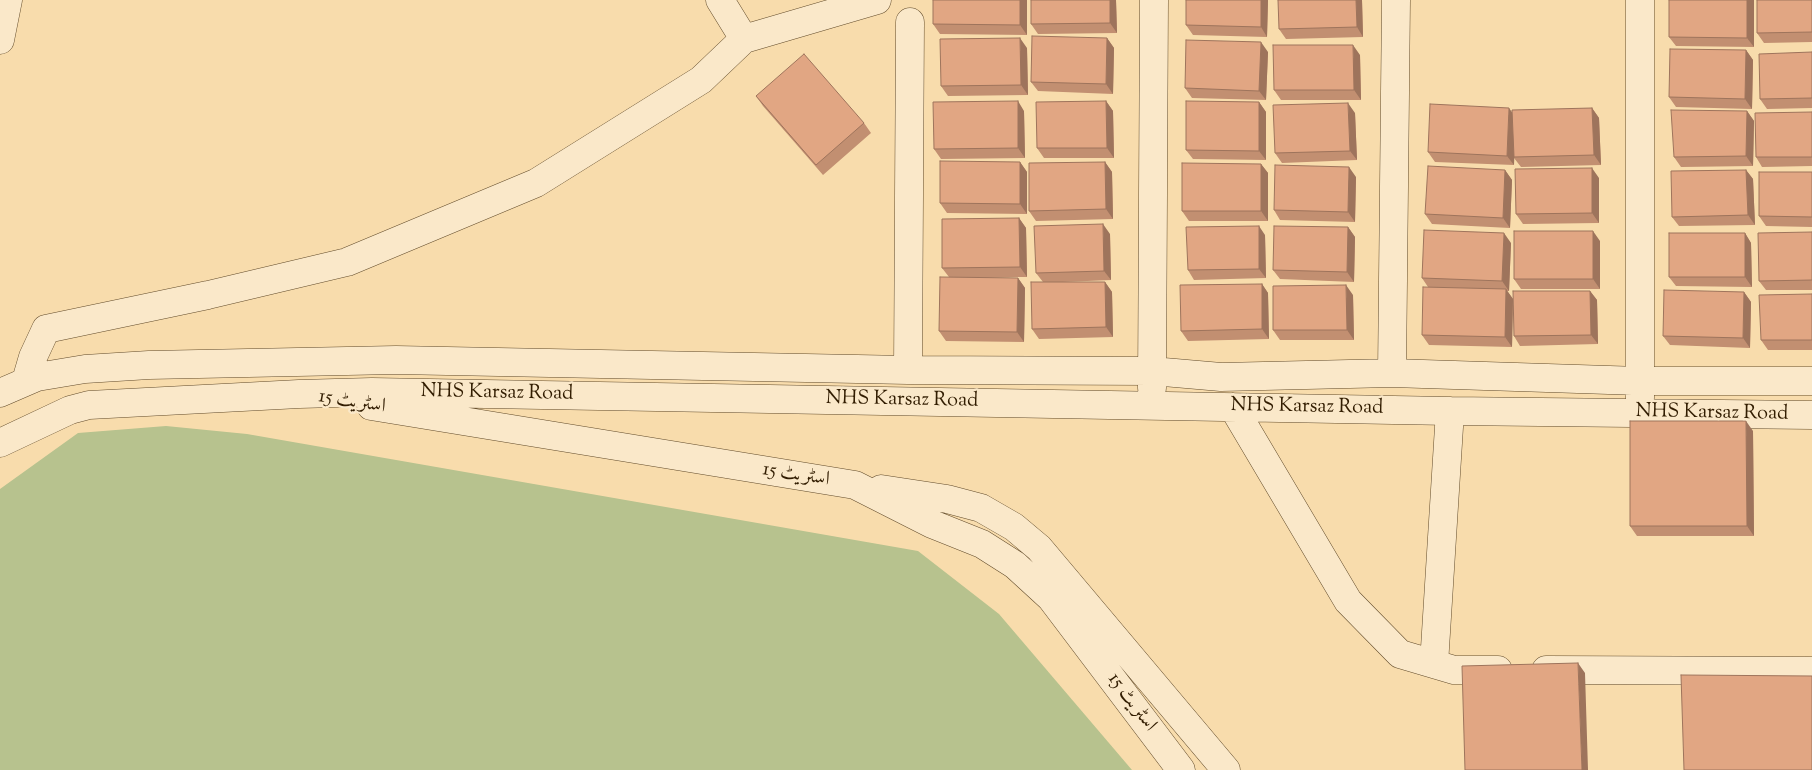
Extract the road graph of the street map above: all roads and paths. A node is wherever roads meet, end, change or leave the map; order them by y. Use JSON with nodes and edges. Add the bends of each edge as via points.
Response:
{"nodes":[{"id":1,"x":8,"y":0,"type":"edge"},
{"id":2,"x":720,"y":0,"type":"edge"},
{"id":3,"x":877,"y":0,"type":"edge"},
{"id":4,"x":1154,"y":0,"type":"edge"},
{"id":5,"x":1396,"y":0,"type":"edge"},
{"id":6,"x":1640,"y":0,"type":"edge"},
{"id":7,"x":910,"y":22,"type":"dead end"},
{"id":8,"x":0,"y":40,"type":"edge"},
{"id":9,"x":744,"y":40,"type":"junction"},
{"id":10,"x":606,"y":364,"type":"junction"},
{"id":11,"x":908,"y":370,"type":"junction"},
{"id":12,"x":1152,"y":371,"type":"junction"},
{"id":13,"x":1392,"y":373,"type":"junction"},
{"id":14,"x":1419,"y":374,"type":"junction"},
{"id":15,"x":26,"y":381,"type":"junction"},
{"id":16,"x":1640,"y":381,"type":"junction"},
{"id":17,"x":1812,"y":382,"type":"edge"},
{"id":18,"x":0,"y":393,"type":"edge"},
{"id":19,"x":299,"y":394,"type":"junction"},
{"id":20,"x":605,"y":396,"type":"junction"},
{"id":21,"x":1153,"y":405,"type":"junction"},
{"id":22,"x":1233,"y":407,"type":"junction"},
{"id":23,"x":1418,"y":410,"type":"junction"},
{"id":24,"x":1450,"y":411,"type":"junction"},
{"id":25,"x":1639,"y":412,"type":"junction"},
{"id":26,"x":1812,"y":415,"type":"edge"},
{"id":27,"x":0,"y":443,"type":"edge"},
{"id":28,"x":855,"y":485,"type":"junction"},
{"id":29,"x":1434,"y":664,"type":"junction"},
{"id":30,"x":1812,"y":671,"type":"edge"},
{"id":31,"x":1181,"y":770,"type":"edge"},
{"id":32,"x":1226,"y":770,"type":"edge"}],
"edges":[{"from":1,"to":8,"type":"street"},
{"from":2,"to":9,"type":"street"},
{"from":3,"to":9,"type":"street"},
{"from":4,"to":12,"type":"street"},
{"from":5,"to":13,"type":"street"},
{"from":6,"to":16,"type":"street"},
{"from":7,"to":11,"type":"street"},
{"from":9,"to":15,"type":"street","via":[[701,80],[536,183],[347,262],[46,329]]},
{"from":10,"to":11,"type":"street","name":"NHS Karsaz Road"},
{"from":10,"to":15,"type":"street","name":"NHS Karsaz Road","via":[[396,360],[148,365],[85,369]]},
{"from":10,"to":20,"type":"street"},
{"from":11,"to":12,"type":"street","name":"NHS Karsaz Road"},
{"from":12,"to":13,"type":"street","name":"NHS Karsaz Road","via":[[1221,377]]},
{"from":12,"to":21,"type":"street"},
{"from":13,"to":14,"type":"street","name":"NHS Karsaz Road"},
{"from":14,"to":16,"type":"street","name":"NHS Karsaz Road"},
{"from":14,"to":23,"type":"street"},
{"from":15,"to":18,"type":"street","name":"NHS Karsaz Road"},
{"from":16,"to":17,"type":"street","name":"NHS Karsaz Road"},
{"from":16,"to":25,"type":"street"},
{"from":19,"to":20,"type":"street","name":"NHS Karsaz Road"},
{"from":19,"to":27,"type":"street","name":"NHS Karsaz Road","via":[[89,405],[70,410]]},
{"from":19,"to":28,"type":"street","name":"اسٹریٹ 15"},
{"from":20,"to":21,"type":"street","name":"NHS Karsaz Road"},
{"from":21,"to":22,"type":"street","name":"NHS Karsaz Road"},
{"from":22,"to":23,"type":"street","name":"NHS Karsaz Road"},
{"from":22,"to":29,"type":"street","via":[[1348,601],[1400,654]]},
{"from":23,"to":24,"type":"street","name":"NHS Karsaz Road"},
{"from":24,"to":25,"type":"street","name":"NHS Karsaz Road"},
{"from":24,"to":29,"type":"street"},
{"from":25,"to":26,"type":"street","name":"NHS Karsaz Road"},
{"from":28,"to":31,"type":"street","name":"اسٹریٹ 15","via":[[932,524],[982,544],[1014,565],[1051,598]]},
{"from":28,"to":32,"type":"street","via":[[982,508],[1014,527],[1039,548]]},
{"from":29,"to":30,"type":"street","via":[[1454,670]]}]}
